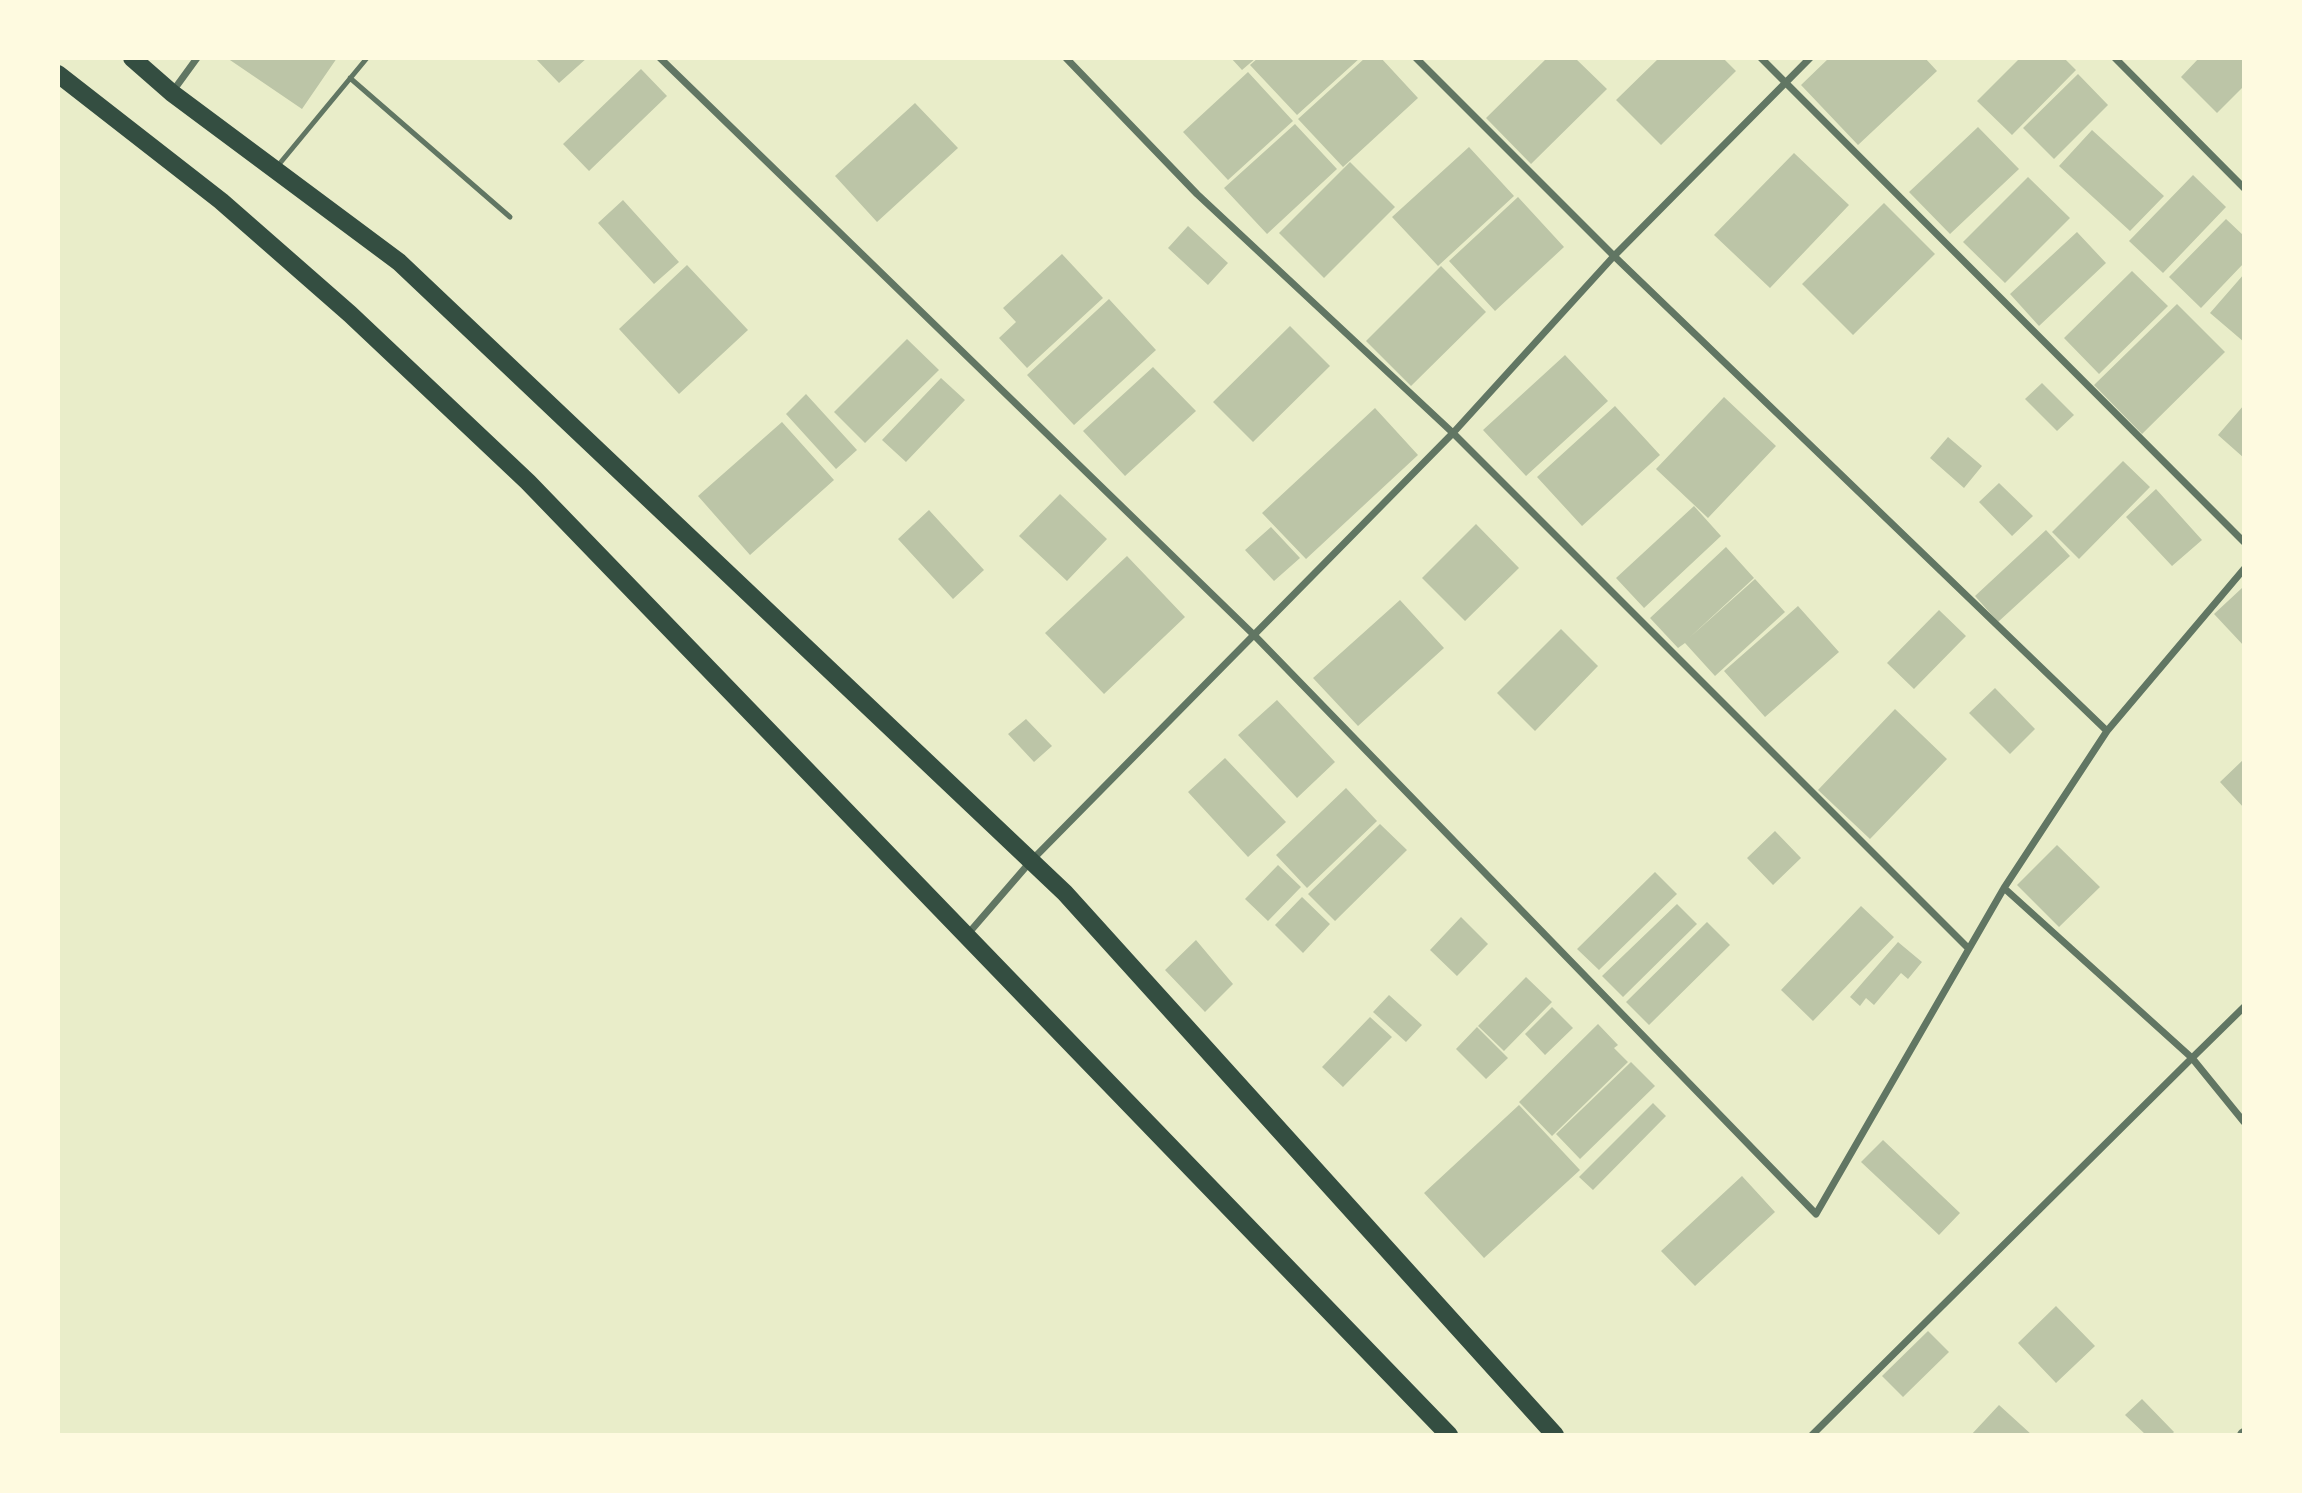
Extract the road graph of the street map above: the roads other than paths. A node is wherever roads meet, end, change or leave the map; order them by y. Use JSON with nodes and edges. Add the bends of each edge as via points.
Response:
{"nodes":[{"id":1,"x":132,"y":58,"type":"edge"},
{"id":2,"x":197,"y":58,"type":"edge"},
{"id":3,"x":367,"y":58,"type":"edge"},
{"id":4,"x":660,"y":58,"type":"edge"},
{"id":5,"x":1066,"y":58,"type":"edge"},
{"id":6,"x":1416,"y":58,"type":"edge"},
{"id":7,"x":1761,"y":58,"type":"edge"},
{"id":8,"x":1810,"y":58,"type":"edge"},
{"id":9,"x":2115,"y":58,"type":"edge"},
{"id":10,"x":58,"y":74,"type":"edge"},
{"id":11,"x":350,"y":78,"type":"junction"},
{"id":12,"x":1786,"y":83,"type":"junction"},
{"id":13,"x":172,"y":93,"type":"junction"},
{"id":14,"x":274,"y":171,"type":"junction"},
{"id":15,"x":2244,"y":188,"type":"edge"},
{"id":16,"x":510,"y":217,"type":"dead end"},
{"id":17,"x":1614,"y":256,"type":"junction"},
{"id":18,"x":1453,"y":433,"type":"junction"},
{"id":19,"x":2244,"y":542,"type":"edge"},
{"id":20,"x":2244,"y":569,"type":"edge"},
{"id":21,"x":1255,"y":636,"type":"junction"},
{"id":22,"x":2107,"y":731,"type":"junction"},
{"id":23,"x":1031,"y":861,"type":"junction"},
{"id":24,"x":2004,"y":888,"type":"junction"},
{"id":25,"x":966,"y":936,"type":"junction"},
{"id":26,"x":1968,"y":948,"type":"junction"},
{"id":27,"x":2244,"y":1007,"type":"edge"},
{"id":28,"x":2192,"y":1058,"type":"junction"},
{"id":29,"x":2244,"y":1122,"type":"edge"},
{"id":30,"x":1449,"y":1435,"type":"edge"},
{"id":31,"x":1555,"y":1435,"type":"edge"},
{"id":32,"x":1812,"y":1435,"type":"edge"}],
"edges":[{"from":1,"to":13,"type":"main road"},
{"from":2,"to":13,"type":"street"},
{"from":3,"to":11,"type":"lane"},
{"from":4,"to":21,"type":"street"},
{"from":5,"to":18,"type":"street","via":[[1197,194]]},
{"from":6,"to":17,"type":"street"},
{"from":7,"to":12,"type":"street"},
{"from":8,"to":12,"type":"street"},
{"from":9,"to":15,"type":"street"},
{"from":10,"to":25,"type":"main road","via":[[231,210],[350,314],[528,482]]},
{"from":11,"to":14,"type":"lane"},
{"from":11,"to":16,"type":"lane"},
{"from":12,"to":17,"type":"street"},
{"from":12,"to":19,"type":"street"},
{"from":13,"to":14,"type":"main road"},
{"from":14,"to":23,"type":"main road","via":[[399,262]]},
{"from":17,"to":18,"type":"street"},
{"from":17,"to":22,"type":"street"},
{"from":18,"to":21,"type":"street"},
{"from":18,"to":26,"type":"street"},
{"from":20,"to":22,"type":"street"},
{"from":21,"to":23,"type":"street"},
{"from":21,"to":26,"type":"street","via":[[1816,1214]]},
{"from":22,"to":24,"type":"street"},
{"from":23,"to":25,"type":"street"},
{"from":23,"to":31,"type":"main road"},
{"from":24,"to":26,"type":"street"},
{"from":24,"to":28,"type":"street"},
{"from":25,"to":30,"type":"main road"},
{"from":27,"to":28,"type":"street"},
{"from":28,"to":29,"type":"street"},
{"from":28,"to":32,"type":"street"}]}
